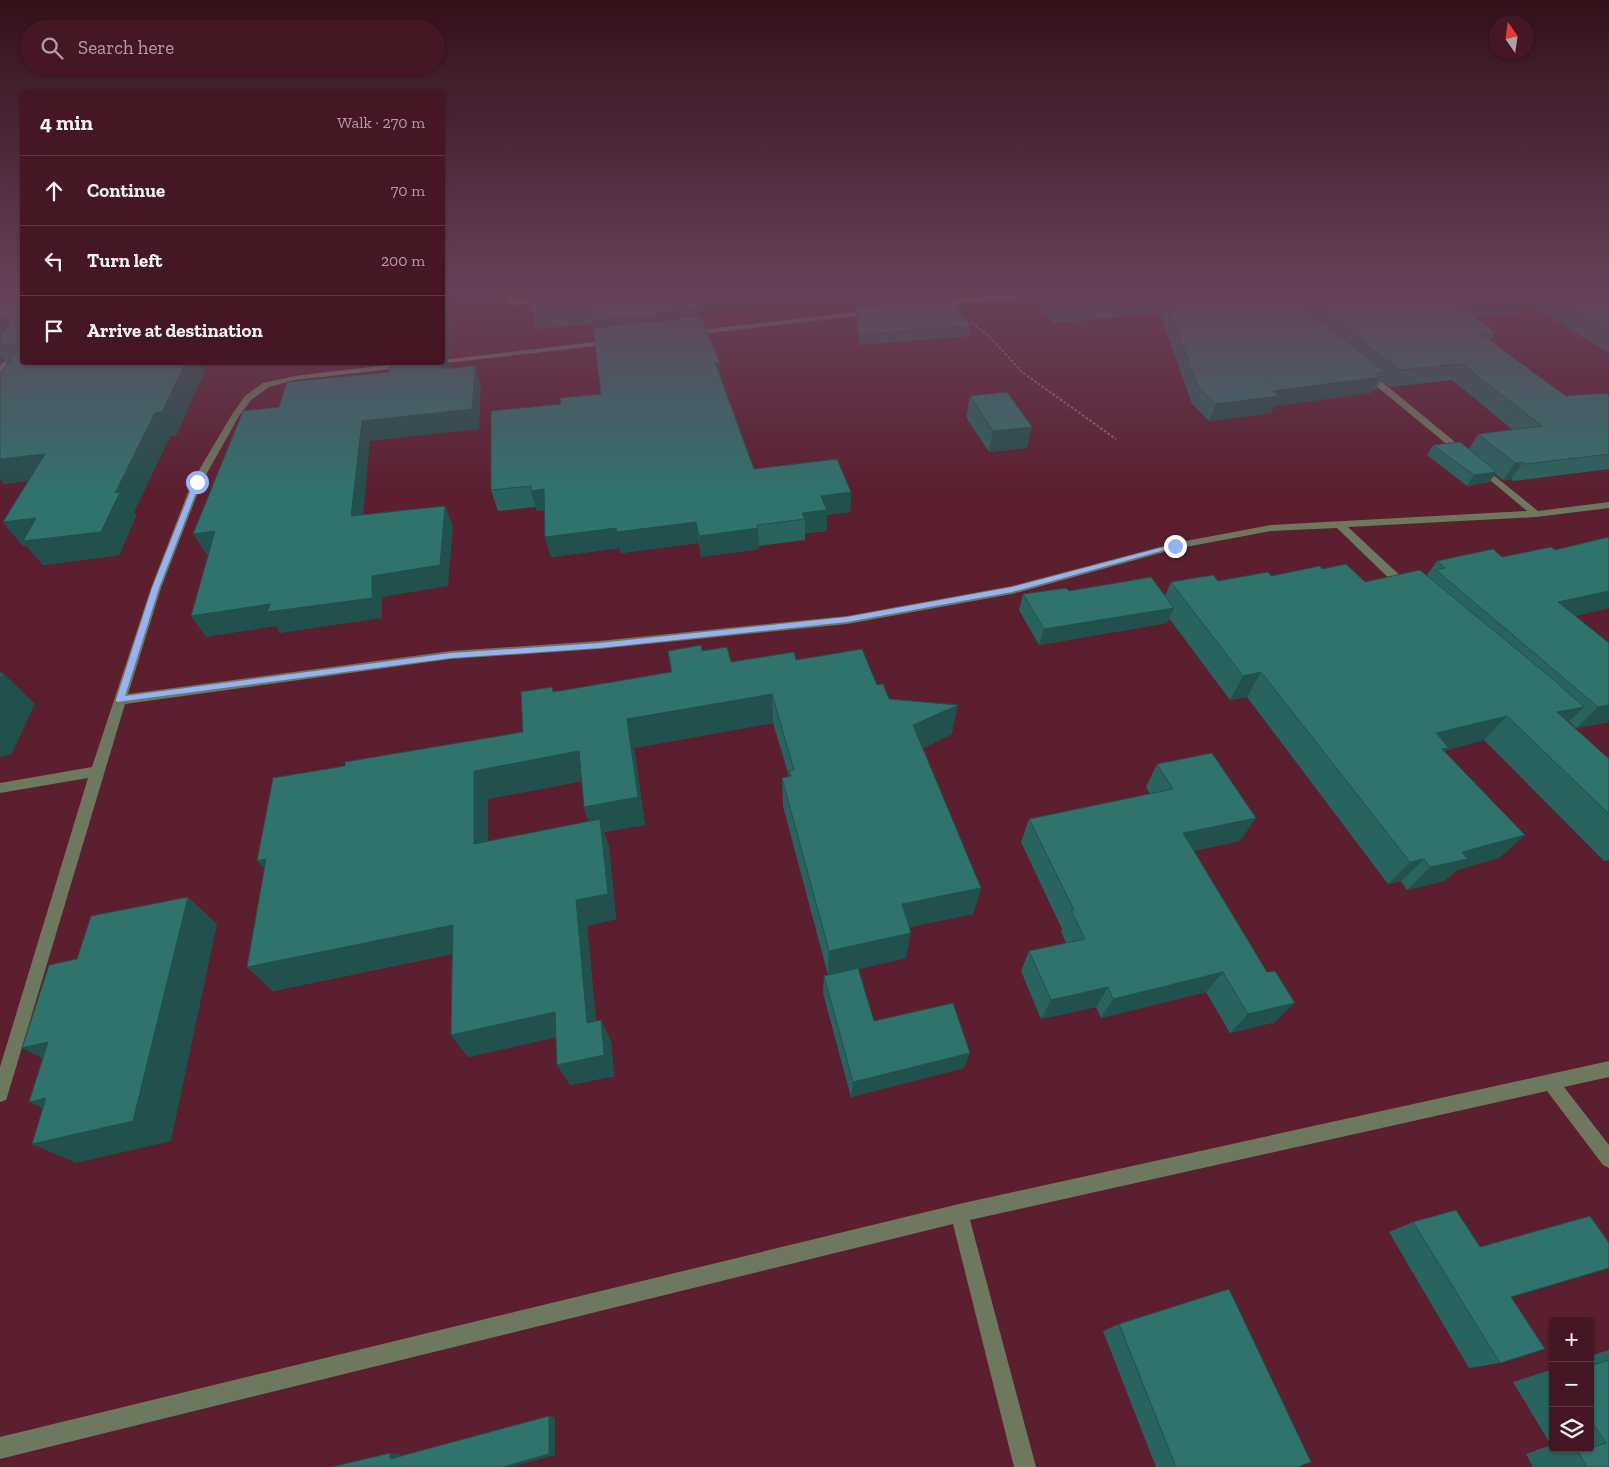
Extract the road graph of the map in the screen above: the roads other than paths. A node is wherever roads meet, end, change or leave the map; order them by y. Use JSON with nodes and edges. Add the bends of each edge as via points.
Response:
{"nodes":[{"id":1,"x":11,"y":357,"type":"edge"},
{"id":2,"x":480,"y":357,"type":"edge"},
{"id":3,"x":445,"y":362,"type":"edge"},
{"id":4,"x":410,"y":365,"type":"edge"},
{"id":5,"x":1362,"y":370,"type":"edge"},
{"id":6,"x":0,"y":372,"type":"edge"},
{"id":7,"x":1468,"y":458,"type":"edge"},
{"id":8,"x":1476,"y":464,"type":"edge"},
{"id":9,"x":1609,"y":505,"type":"edge"},
{"id":10,"x":1536,"y":514,"type":"junction"},
{"id":11,"x":1340,"y":526,"type":"junction"},
{"id":12,"x":1412,"y":593,"type":"edge"},
{"id":13,"x":120,"y":700,"type":"junction"},
{"id":14,"x":97,"y":771,"type":"junction"},
{"id":15,"x":0,"y":788,"type":"edge"},
{"id":16,"x":1609,"y":1069,"type":"edge"},
{"id":17,"x":1550,"y":1082,"type":"junction"},
{"id":18,"x":0,"y":1094,"type":"edge"},
{"id":19,"x":1609,"y":1159,"type":"edge"},
{"id":20,"x":960,"y":1213,"type":"junction"},
{"id":21,"x":0,"y":1448,"type":"edge"},
{"id":22,"x":1025,"y":1467,"type":"edge"}],
"edges":[{"from":1,"to":6,"type":"street"},
{"from":2,"to":3,"type":"street"},
{"from":4,"to":13,"type":"street","via":[[295,378],[266,385],[248,398],[197,482],[156,588]]},
{"from":5,"to":7,"type":"street"},
{"from":8,"to":10,"type":"street"},
{"from":9,"to":10,"type":"street"},
{"from":10,"to":11,"type":"street"},
{"from":11,"to":12,"type":"street"},
{"from":11,"to":13,"type":"street","via":[[1271,528],[1185,544],[1012,590],[847,620],[599,645],[451,655]]},
{"from":13,"to":14,"type":"street"},
{"from":14,"to":15,"type":"street"},
{"from":14,"to":18,"type":"street"},
{"from":16,"to":17,"type":"street"},
{"from":17,"to":19,"type":"street"},
{"from":17,"to":20,"type":"street"},
{"from":20,"to":21,"type":"street"},
{"from":20,"to":22,"type":"street"}]}
